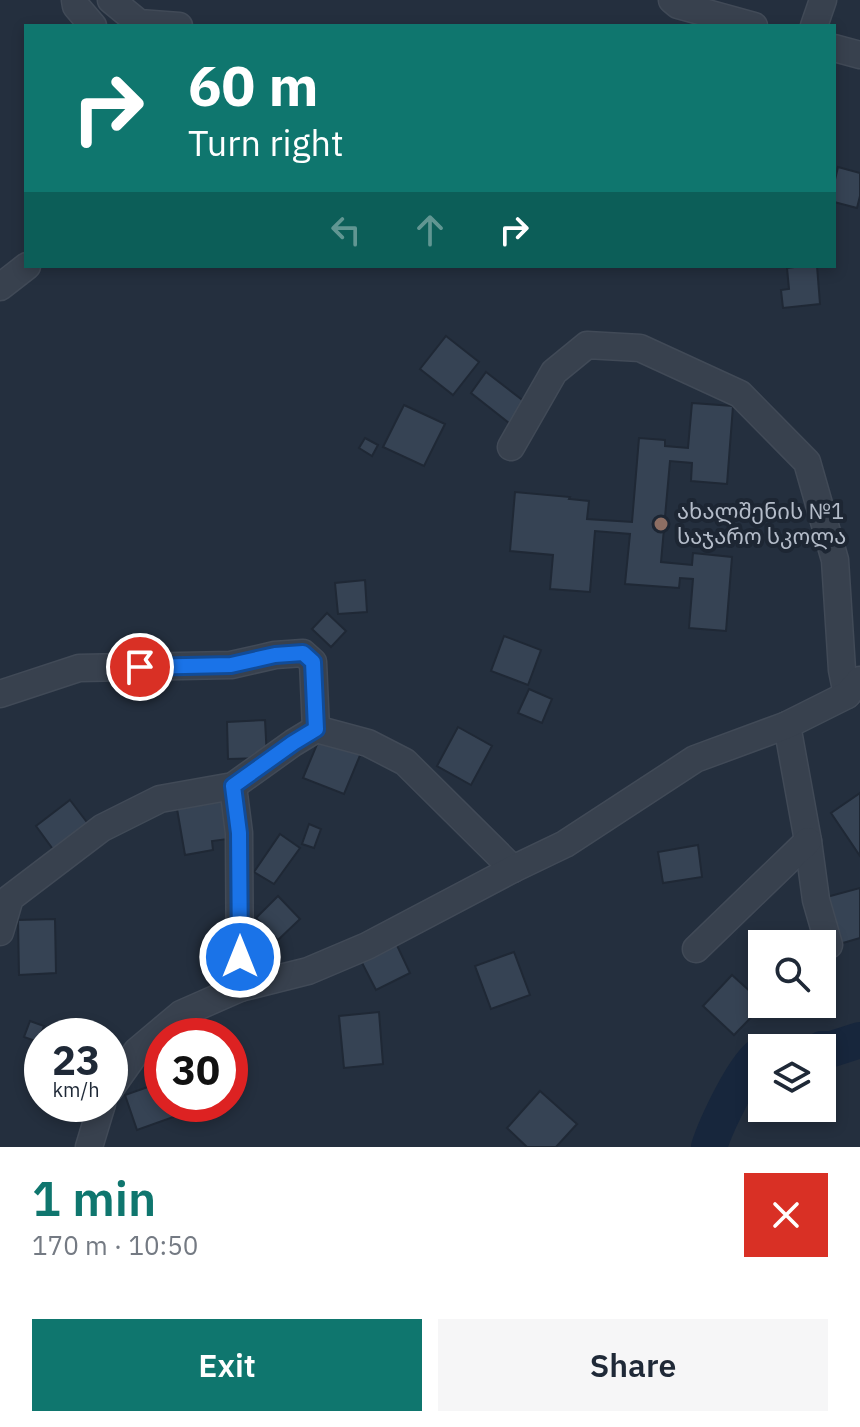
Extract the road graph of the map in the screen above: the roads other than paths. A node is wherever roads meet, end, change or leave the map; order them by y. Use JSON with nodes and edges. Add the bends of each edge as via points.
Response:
{"nodes":[{"id":1,"x":75,"y":0,"type":"edge"},
{"id":2,"x":111,"y":0,"type":"edge"},
{"id":3,"x":672,"y":0,"type":"edge"},
{"id":4,"x":823,"y":0,"type":"edge"},
{"id":5,"x":91,"y":24,"type":"edge"},
{"id":6,"x":152,"y":24,"type":"edge"},
{"id":7,"x":747,"y":24,"type":"edge"},
{"id":8,"x":815,"y":24,"type":"edge"},
{"id":9,"x":836,"y":49,"type":"edge"},
{"id":10,"x":860,"y":55,"type":"edge"},
{"id":11,"x":24,"y":268,"type":"edge"},
{"id":12,"x":0,"y":287,"type":"edge"},
{"id":13,"x":511,"y":447,"type":"dead end"},
{"id":14,"x":854,"y":687,"type":"edge"},
{"id":15,"x":0,"y":694,"type":"edge"},
{"id":16,"x":787,"y":725,"type":"junction"},
{"id":17,"x":316,"y":729,"type":"junction"},
{"id":18,"x":233,"y":786,"type":"junction"},
{"id":19,"x":808,"y":841,"type":"junction"},
{"id":20,"x":513,"y":869,"type":"junction"},
{"id":21,"x":825,"y":930,"type":"edge"},
{"id":22,"x":0,"y":932,"type":"edge"},
{"id":23,"x":696,"y":949,"type":"dead end"},
{"id":24,"x":240,"y":988,"type":"junction"},
{"id":25,"x":128,"y":1064,"type":"edge"},
{"id":26,"x":97,"y":1122,"type":"edge"},
{"id":27,"x":89,"y":1147,"type":"edge"}],
"edges":[{"from":1,"to":5,"type":"street"},
{"from":2,"to":6,"type":"street","via":[[139,23]]},
{"from":3,"to":7,"type":"street"},
{"from":4,"to":8,"type":"street"},
{"from":9,"to":10,"type":"street"},
{"from":11,"to":12,"type":"street"},
{"from":13,"to":14,"type":"street","via":[[554,372],[587,345],[640,348],[740,394],[807,462],[835,560],[842,670]]},
{"from":14,"to":16,"type":"street"},
{"from":15,"to":17,"type":"street","via":[[79,668],[231,665],[303,653],[313,662]]},
{"from":16,"to":19,"type":"street"},
{"from":16,"to":20,"type":"street","via":[[695,759],[565,844]]},
{"from":17,"to":18,"type":"street"},
{"from":17,"to":20,"type":"street","via":[[368,743],[405,762]]},
{"from":18,"to":22,"type":"street","via":[[160,799],[102,828],[10,898]]},
{"from":18,"to":24,"type":"street","via":[[239,833]]},
{"from":19,"to":21,"type":"street"},
{"from":19,"to":23,"type":"street"},
{"from":20,"to":24,"type":"street","via":[[367,946],[308,971]]},
{"from":24,"to":25,"type":"street","via":[[181,1014]]},
{"from":26,"to":27,"type":"street"}]}
